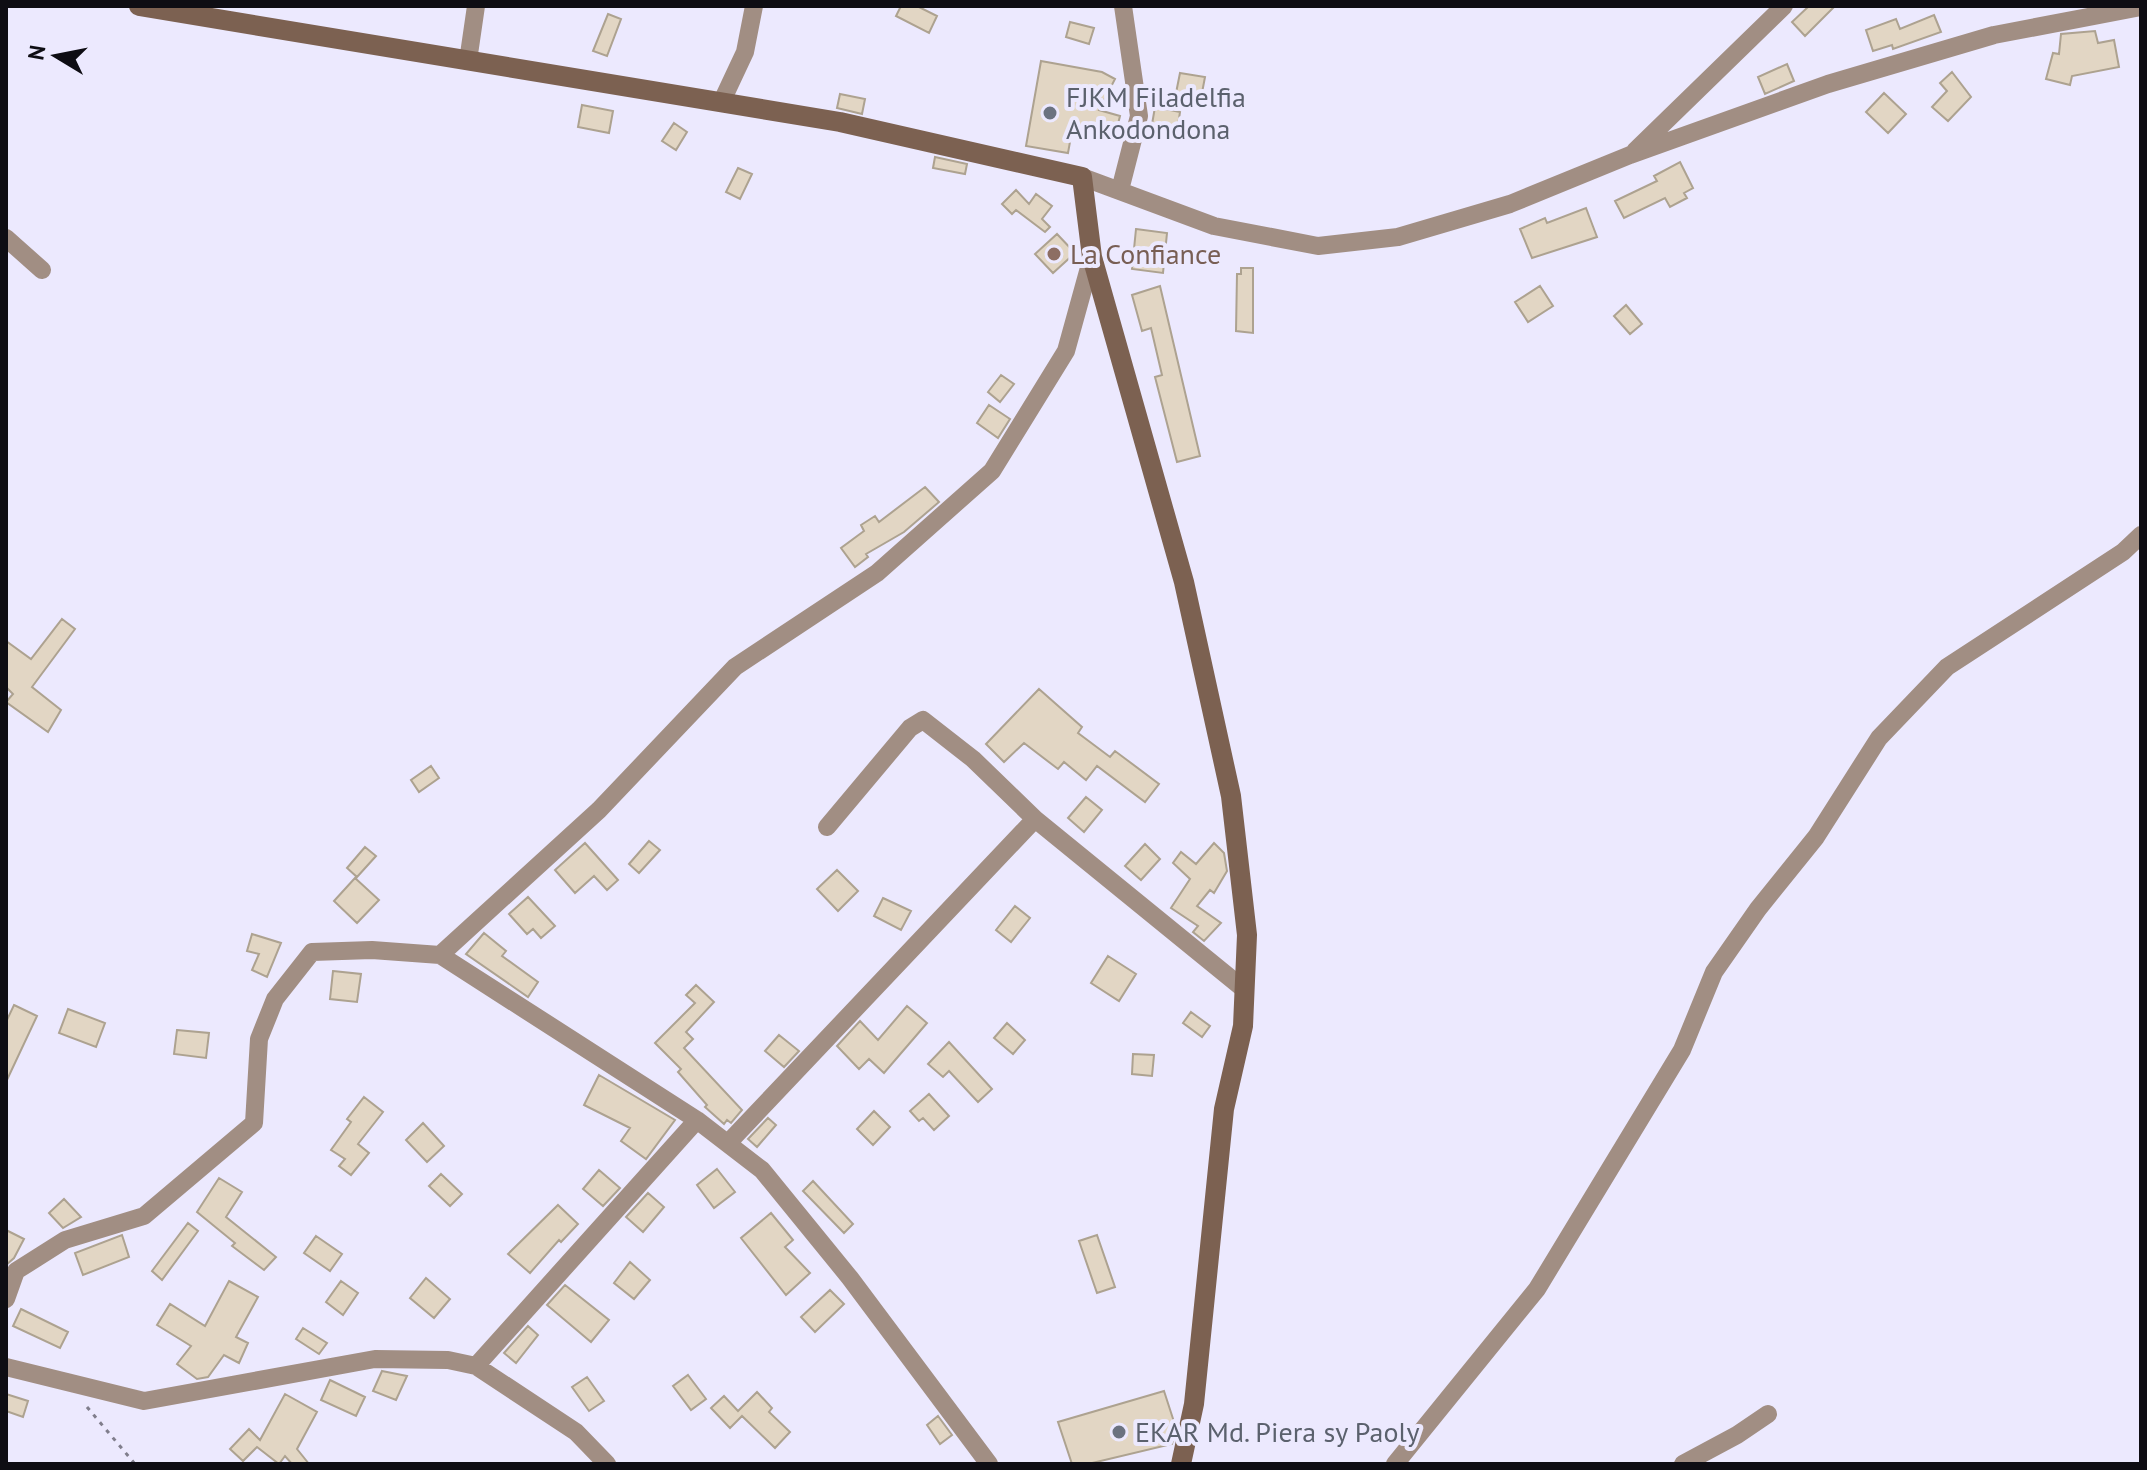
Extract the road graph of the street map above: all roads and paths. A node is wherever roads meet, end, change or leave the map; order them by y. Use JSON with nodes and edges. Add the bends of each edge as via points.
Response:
{"nodes":[{"id":1,"x":139,"y":6,"type":"edge"},
{"id":2,"x":476,"y":6,"type":"edge"},
{"id":3,"x":754,"y":6,"type":"edge"},
{"id":4,"x":1123,"y":6,"type":"edge"},
{"id":5,"x":1784,"y":6,"type":"edge"},
{"id":6,"x":2141,"y":7,"type":"edge"},
{"id":7,"x":468,"y":61,"type":"junction"},
{"id":8,"x":722,"y":101,"type":"junction"},
{"id":9,"x":1630,"y":155,"type":"junction"},
{"id":10,"x":1082,"y":177,"type":"junction"},
{"id":11,"x":1120,"y":190,"type":"junction"},
{"id":12,"x":6,"y":238,"type":"edge"},
{"id":13,"x":1092,"y":257,"type":"junction"},
{"id":14,"x":42,"y":270,"type":"dead end"},
{"id":15,"x":2141,"y":535,"type":"edge"},
{"id":16,"x":1035,"y":819,"type":"junction"},
{"id":17,"x":827,"y":827,"type":"dead end"},
{"id":18,"x":440,"y":955,"type":"junction"},
{"id":19,"x":1245,"y":990,"type":"junction"},
{"id":20,"x":697,"y":1120,"type":"junction"},
{"id":21,"x":729,"y":1142,"type":"junction"},
{"id":22,"x":6,"y":1299,"type":"edge"},
{"id":23,"x":476,"y":1366,"type":"junction"},
{"id":24,"x":6,"y":1367,"type":"edge"},
{"id":25,"x":65,"y":1383,"type":"junction"},
{"id":26,"x":1768,"y":1414,"type":"dead end"},
{"id":27,"x":135,"y":1464,"type":"edge"},
{"id":28,"x":607,"y":1464,"type":"edge"},
{"id":29,"x":989,"y":1464,"type":"edge"},
{"id":30,"x":1181,"y":1464,"type":"edge"},
{"id":31,"x":1395,"y":1464,"type":"edge"},
{"id":32,"x":1683,"y":1464,"type":"edge"}],
"edges":[{"from":1,"to":7,"type":"street"},
{"from":2,"to":7,"type":"street"},
{"from":3,"to":8,"type":"street","via":[[745,52]]},
{"from":4,"to":11,"type":"street","via":[[1139,116]]},
{"from":5,"to":9,"type":"street"},
{"from":6,"to":9,"type":"street","via":[[1994,35],[1828,84]]},
{"from":7,"to":8,"type":"street"},
{"from":8,"to":10,"type":"street"},
{"from":9,"to":11,"type":"street","via":[[1510,204],[1398,237],[1318,246],[1214,226]]},
{"from":10,"to":11,"type":"street"},
{"from":10,"to":13,"type":"street"},
{"from":12,"to":14,"type":"street"},
{"from":13,"to":18,"type":"street","via":[[1066,351],[992,471],[877,573],[735,667],[599,810]]},
{"from":13,"to":19,"type":"street","via":[[1184,582],[1231,796],[1247,935]]},
{"from":15,"to":31,"type":"street","via":[[1947,667],[1879,738],[1816,837],[1714,972],[1682,1050],[1537,1289]]},
{"from":16,"to":17,"type":"street","via":[[923,720],[910,728]]},
{"from":16,"to":19,"type":"street"},
{"from":16,"to":21,"type":"street"},
{"from":18,"to":20,"type":"street"},
{"from":18,"to":22,"type":"street","via":[[312,952],[275,999],[259,1039],[254,1123],[144,1216],[65,1240],[16,1271]]},
{"from":19,"to":30,"type":"street","via":[[1220,1140],[1194,1404]]},
{"from":20,"to":21,"type":"street"},
{"from":20,"to":23,"type":"street"},
{"from":21,"to":29,"type":"street","via":[[762,1170],[850,1278]]},
{"from":23,"to":25,"type":"street","via":[[448,1360],[375,1359],[144,1401]]},
{"from":23,"to":28,"type":"street","via":[[576,1432]]},
{"from":24,"to":25,"type":"street"},
{"from":25,"to":27,"type":"path"},
{"from":26,"to":32,"type":"street"}]}
